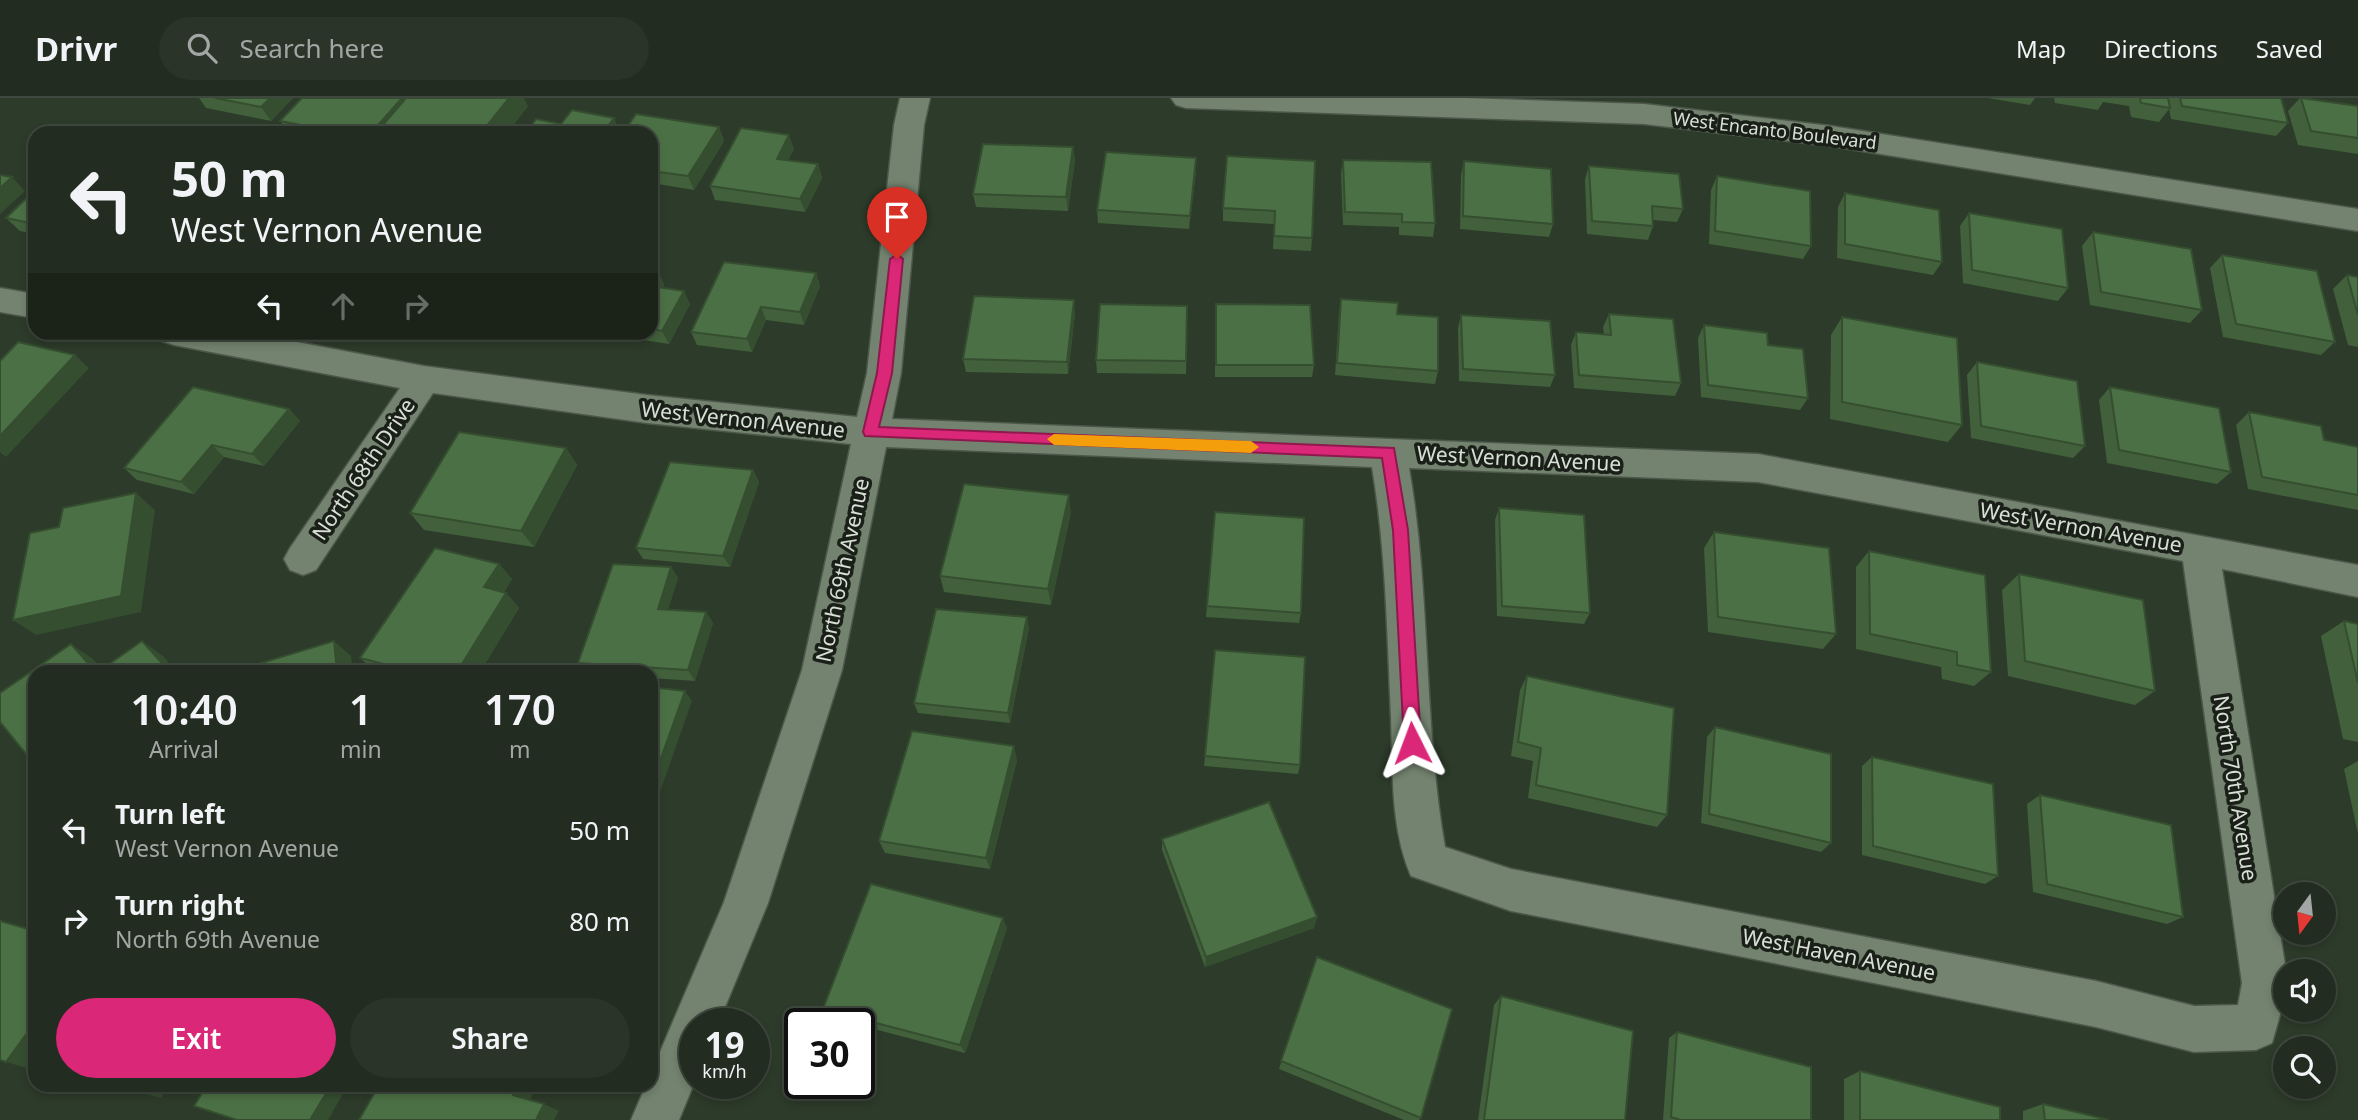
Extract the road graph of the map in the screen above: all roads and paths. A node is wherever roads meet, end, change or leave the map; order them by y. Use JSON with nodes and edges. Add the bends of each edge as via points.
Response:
{"nodes":[{"id":1,"x":915,"y":98,"type":"edge"},
{"id":2,"x":1186,"y":98,"type":"edge"},
{"id":3,"x":2358,"y":220,"type":"edge"},
{"id":4,"x":0,"y":300,"type":"edge"},
{"id":5,"x":28,"y":305,"type":"edge"},
{"id":6,"x":217,"y":340,"type":"edge"},
{"id":7,"x":424,"y":379,"type":"junction"},
{"id":8,"x":870,"y":432,"type":"junction"},
{"id":9,"x":1388,"y":452,"type":"junction"},
{"id":10,"x":2200,"y":549,"type":"junction"},
{"id":11,"x":303,"y":559,"type":"dead end"},
{"id":12,"x":2358,"y":581,"type":"edge"},
{"id":13,"x":702,"y":1008,"type":"edge"},
{"id":14,"x":2256,"y":1027,"type":"joint"},
{"id":15,"x":679,"y":1062,"type":"edge"},
{"id":16,"x":655,"y":1120,"type":"edge"}],
"edges":[{"from":1,"to":8,"type":"street","name":"North 69th Avenue","via":[[884,373]]},
{"from":2,"to":3,"type":"street","name":"West Encanto Boulevard","via":[[1644,114],[1831,136]]},
{"from":4,"to":5,"type":"street"},
{"from":6,"to":7,"type":"street","name":"West Vernon Avenue"},
{"from":7,"to":8,"type":"street","name":"West Vernon Avenue"},
{"from":7,"to":11,"type":"street","name":"North 68th Drive"},
{"from":8,"to":9,"type":"street","name":"West Vernon Avenue"},
{"from":8,"to":13,"type":"street","name":"North 69th Avenue","via":[[822,670],[746,903]]},
{"from":9,"to":10,"type":"street","name":"West Vernon Avenue","via":[[1758,468]]},
{"from":9,"to":14,"type":"street","name":"West Haven Avenue","via":[[1401,530],[1415,796],[1426,861],[1511,890],[2096,1004],[2194,1028]]},
{"from":10,"to":12,"type":"street","name":"West Vernon Avenue"},
{"from":10,"to":14,"type":"street","name":"North 70th Avenue","via":[[2265,983]]},
{"from":15,"to":16,"type":"street","name":"North 69th Avenue"}]}
